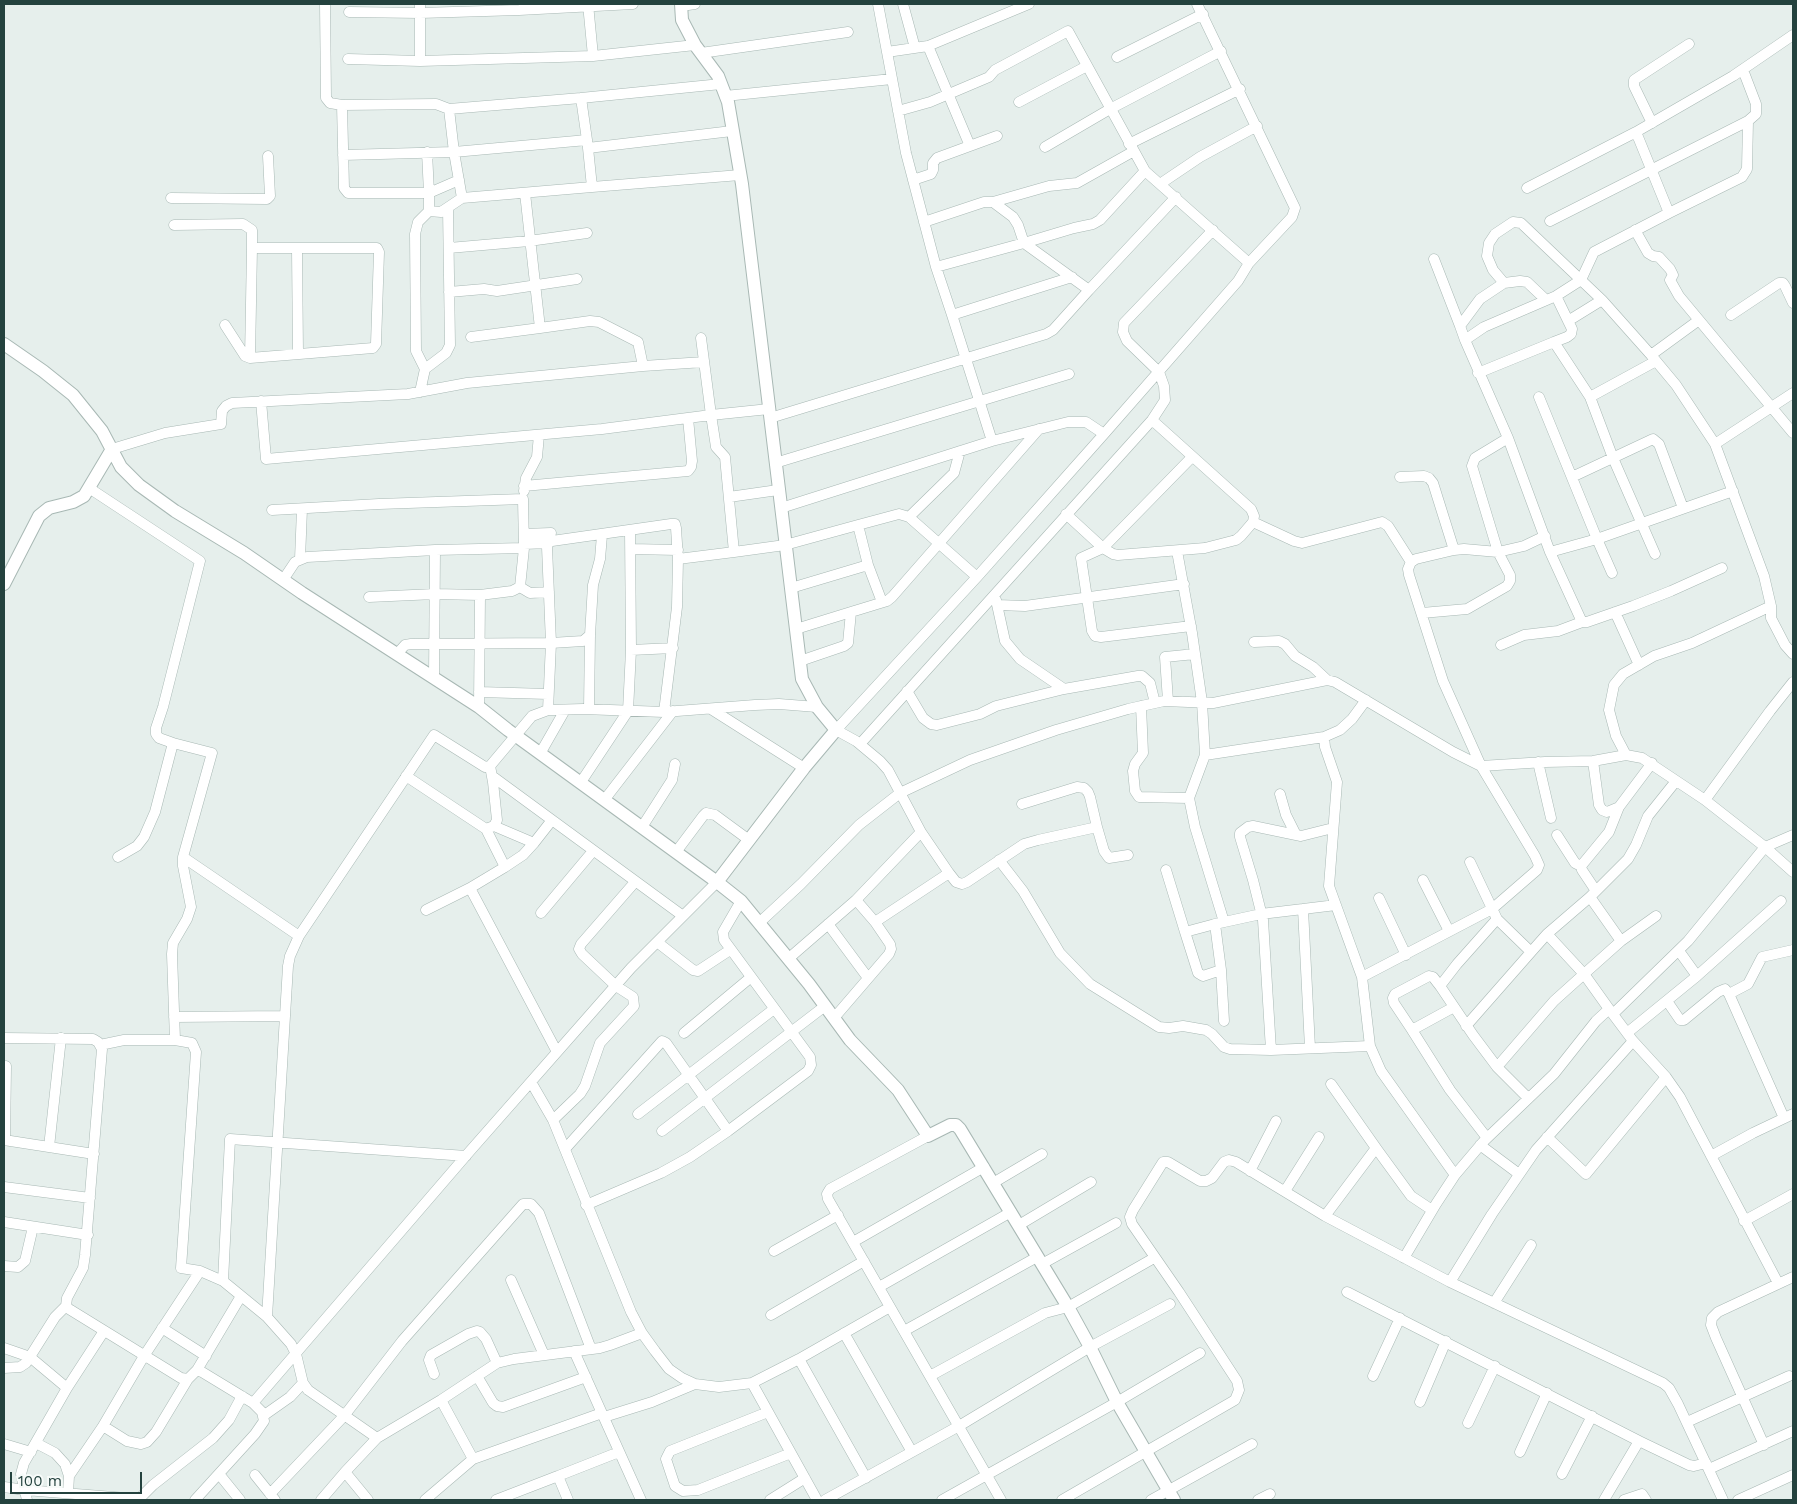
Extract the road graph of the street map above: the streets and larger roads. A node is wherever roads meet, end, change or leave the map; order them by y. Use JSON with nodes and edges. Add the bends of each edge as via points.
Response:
{"nodes":[{"id":1,"x":325,"y":4,"type":"edge"},
{"id":2,"x":634,"y":4,"type":"edge"},
{"id":3,"x":695,"y":4,"type":"edge"},
{"id":4,"x":878,"y":4,"type":"edge"},
{"id":5,"x":903,"y":4,"type":"edge"},
{"id":6,"x":1029,"y":4,"type":"edge"},
{"id":7,"x":1198,"y":4,"type":"edge"},
{"id":8,"x":588,"y":5,"type":"edge"},
{"id":9,"x":681,"y":5,"type":"edge"},
{"id":10,"x":420,"y":8,"type":"edge"},
{"id":11,"x":349,"y":12,"type":"dead end"},
{"id":12,"x":1203,"y":14,"type":"junction"},
{"id":13,"x":848,"y":32,"type":"dead end"},
{"id":14,"x":1793,"y":35,"type":"edge"},
{"id":15,"x":1689,"y":44,"type":"dead end"},
{"id":16,"x":928,"y":46,"type":"junction"},
{"id":17,"x":915,"y":48,"type":"junction"},
{"id":18,"x":698,"y":49,"type":"junction"},
{"id":19,"x":1221,"y":51,"type":"junction"},
{"id":20,"x":887,"y":52,"type":"junction"},
{"id":21,"x":593,"y":56,"type":"junction"},
{"id":22,"x":1117,"y":57,"type":"dead end"},
{"id":23,"x":348,"y":59,"type":"dead end"},
{"id":24,"x":420,"y":61,"type":"junction"},
{"id":25,"x":1087,"y":66,"type":"junction"},
{"id":26,"x":1743,"y":70,"type":"junction"},
{"id":27,"x":892,"y":79,"type":"junction"},
{"id":28,"x":1240,"y":89,"type":"junction"},
{"id":29,"x":723,"y":90,"type":"junction"},
{"id":30,"x":949,"y":94,"type":"junction"},
{"id":31,"x":581,"y":98,"type":"junction"},
{"id":32,"x":1019,"y":102,"type":"dead end"},
{"id":33,"x":342,"y":105,"type":"junction"},
{"id":34,"x":1110,"y":108,"type":"junction"},
{"id":35,"x":449,"y":110,"type":"junction"},
{"id":36,"x":898,"y":111,"type":"junction"},
{"id":37,"x":1748,"y":121,"type":"junction"},
{"id":38,"x":1652,"y":123,"type":"junction"},
{"id":39,"x":1257,"y":126,"type":"junction"},
{"id":40,"x":732,"y":130,"type":"junction"},
{"id":41,"x":1636,"y":132,"type":"junction"},
{"id":42,"x":997,"y":136,"type":"dead end"},
{"id":43,"x":587,"y":144,"type":"junction"},
{"id":44,"x":970,"y":146,"type":"junction"},
{"id":45,"x":1045,"y":147,"type":"dead end"},
{"id":46,"x":1131,"y":148,"type":"junction"},
{"id":47,"x":427,"y":152,"type":"junction"},
{"id":48,"x":454,"y":152,"type":"junction"},
{"id":49,"x":343,"y":155,"type":"junction"},
{"id":50,"x":268,"y":156,"type":"dead end"},
{"id":51,"x":1145,"y":171,"type":"junction"},
{"id":52,"x":1651,"y":171,"type":"junction"},
{"id":53,"x":740,"y":175,"type":"junction"},
{"id":54,"x":459,"y":180,"type":"junction"},
{"id":55,"x":913,"y":180,"type":"junction"},
{"id":56,"x":1160,"y":184,"type":"junction"},
{"id":57,"x":592,"y":188,"type":"junction"},
{"id":58,"x":1527,"y":188,"type":"dead end"},
{"id":59,"x":429,"y":193,"type":"junction"},
{"id":60,"x":525,"y":193,"type":"junction"},
{"id":61,"x":1176,"y":197,"type":"junction"},
{"id":62,"x":171,"y":198,"type":"dead end"},
{"id":63,"x":462,"y":198,"type":"junction"},
{"id":64,"x":993,"y":202,"type":"junction"},
{"id":65,"x":448,"y":208,"type":"junction"},
{"id":66,"x":429,"y":211,"type":"junction"},
{"id":67,"x":1670,"y":213,"type":"junction"},
{"id":68,"x":1550,"y":221,"type":"dead end"},
{"id":69,"x":924,"y":222,"type":"junction"},
{"id":70,"x":174,"y":225,"type":"dead end"},
{"id":71,"x":1213,"y":230,"type":"junction"},
{"id":72,"x":1635,"y":230,"type":"junction"},
{"id":73,"x":587,"y":233,"type":"dead end"},
{"id":74,"x":529,"y":241,"type":"junction"},
{"id":75,"x":1024,"y":243,"type":"junction"},
{"id":76,"x":252,"y":248,"type":"junction"},
{"id":77,"x":448,"y":248,"type":"junction"},
{"id":78,"x":297,"y":249,"type":"junction"},
{"id":79,"x":1434,"y":259,"type":"dead end"},
{"id":80,"x":1250,"y":263,"type":"junction"},
{"id":81,"x":936,"y":267,"type":"junction"},
{"id":82,"x":1072,"y":277,"type":"junction"},
{"id":83,"x":577,"y":278,"type":"dead end"},
{"id":84,"x":1581,"y":280,"type":"junction"},
{"id":85,"x":1504,"y":283,"type":"junction"},
{"id":86,"x":534,"y":285,"type":"junction"},
{"id":87,"x":1090,"y":290,"type":"junction"},
{"id":88,"x":449,"y":292,"type":"junction"},
{"id":89,"x":1556,"y":296,"type":"junction"},
{"id":90,"x":1546,"y":300,"type":"junction"},
{"id":91,"x":1602,"y":300,"type":"junction"},
{"id":92,"x":1793,"y":303,"type":"edge"},
{"id":93,"x":952,"y":315,"type":"junction"},
{"id":94,"x":1731,"y":315,"type":"dead end"},
{"id":95,"x":1699,"y":320,"type":"junction"},
{"id":96,"x":1568,"y":322,"type":"junction"},
{"id":97,"x":225,"y":325,"type":"dead end"},
{"id":98,"x":1460,"y":326,"type":"junction"},
{"id":99,"x":540,"y":328,"type":"junction"},
{"id":100,"x":471,"y":337,"type":"dead end"},
{"id":101,"x":702,"y":338,"type":"dead end"},
{"id":102,"x":1465,"y":340,"type":"junction"},
{"id":103,"x":1554,"y":342,"type":"junction"},
{"id":104,"x":4,"y":344,"type":"edge"},
{"id":105,"x":298,"y":354,"type":"junction"},
{"id":106,"x":250,"y":358,"type":"junction"},
{"id":107,"x":1653,"y":358,"type":"junction"},
{"id":108,"x":966,"y":359,"type":"junction"},
{"id":109,"x":704,"y":362,"type":"junction"},
{"id":110,"x":642,"y":366,"type":"junction"},
{"id":111,"x":425,"y":369,"type":"junction"},
{"id":112,"x":1159,"y":372,"type":"junction"},
{"id":113,"x":1478,"y":373,"type":"junction"},
{"id":114,"x":1069,"y":374,"type":"dead end"},
{"id":115,"x":420,"y":392,"type":"junction"},
{"id":116,"x":1793,"y":393,"type":"edge"},
{"id":117,"x":1539,"y":397,"type":"dead end"},
{"id":118,"x":1590,"y":397,"type":"junction"},
{"id":119,"x":261,"y":401,"type":"junction"},
{"id":120,"x":980,"y":402,"type":"junction"},
{"id":121,"x":1772,"y":406,"type":"junction"},
{"id":122,"x":769,"y":413,"type":"junction"},
{"id":123,"x":711,"y":415,"type":"junction"},
{"id":124,"x":688,"y":418,"type":"junction"},
{"id":125,"x":1152,"y":420,"type":"junction"},
{"id":126,"x":1038,"y":429,"type":"junction"},
{"id":127,"x":1793,"y":433,"type":"edge"},
{"id":128,"x":1104,"y":434,"type":"junction"},
{"id":129,"x":539,"y":435,"type":"junction"},
{"id":130,"x":1508,"y":438,"type":"junction"},
{"id":131,"x":992,"y":442,"type":"junction"},
{"id":132,"x":1715,"y":444,"type":"junction"},
{"id":133,"x":112,"y":449,"type":"junction"},
{"id":134,"x":960,"y":451,"type":"junction"},
{"id":135,"x":1192,"y":457,"type":"junction"},
{"id":136,"x":1613,"y":458,"type":"junction"},
{"id":137,"x":775,"y":463,"type":"junction"},
{"id":138,"x":1400,"y":477,"type":"dead end"},
{"id":139,"x":1572,"y":477,"type":"junction"},
{"id":140,"x":524,"y":486,"type":"junction"},
{"id":141,"x":89,"y":488,"type":"junction"},
{"id":142,"x":778,"y":490,"type":"junction"},
{"id":143,"x":1733,"y":491,"type":"junction"},
{"id":144,"x":729,"y":497,"type":"junction"},
{"id":145,"x":523,"y":499,"type":"junction"},
{"id":146,"x":781,"y":508,"type":"junction"},
{"id":147,"x":1683,"y":508,"type":"junction"},
{"id":148,"x":302,"y":509,"type":"junction"},
{"id":149,"x":272,"y":510,"type":"dead end"},
{"id":150,"x":1066,"y":514,"type":"junction"},
{"id":151,"x":909,"y":516,"type":"junction"},
{"id":152,"x":1253,"y":522,"type":"junction"},
{"id":153,"x":1642,"y":523,"type":"junction"},
{"id":154,"x":858,"y":525,"type":"junction"},
{"id":155,"x":630,"y":530,"type":"junction"},
{"id":156,"x":602,"y":535,"type":"junction"},
{"id":157,"x":1545,"y":536,"type":"junction"},
{"id":158,"x":550,"y":538,"type":"junction"},
{"id":159,"x":1597,"y":539,"type":"junction"},
{"id":160,"x":524,"y":542,"type":"junction"},
{"id":161,"x":939,"y":542,"type":"junction"},
{"id":162,"x":785,"y":544,"type":"junction"},
{"id":163,"x":1103,"y":548,"type":"junction"},
{"id":164,"x":435,"y":550,"type":"junction"},
{"id":165,"x":631,"y":550,"type":"junction"},
{"id":166,"x":1454,"y":550,"type":"junction"},
{"id":167,"x":1177,"y":551,"type":"junction"},
{"id":168,"x":734,"y":552,"type":"junction"},
{"id":169,"x":1498,"y":552,"type":"junction"},
{"id":170,"x":1550,"y":552,"type":"junction"},
{"id":171,"x":678,"y":554,"type":"junction"},
{"id":172,"x":1654,"y":554,"type":"dead end"},
{"id":173,"x":300,"y":559,"type":"junction"},
{"id":174,"x":1411,"y":562,"type":"junction"},
{"id":175,"x":868,"y":565,"type":"junction"},
{"id":176,"x":1722,"y":568,"type":"dead end"},
{"id":177,"x":1612,"y":572,"type":"dead end"},
{"id":178,"x":977,"y":577,"type":"junction"},
{"id":179,"x":283,"y":580,"type":"junction"},
{"id":180,"x":4,"y":584,"type":"edge"},
{"id":181,"x":1184,"y":584,"type":"junction"},
{"id":182,"x":520,"y":588,"type":"junction"},
{"id":183,"x":791,"y":588,"type":"junction"},
{"id":184,"x":549,"y":592,"type":"junction"},
{"id":185,"x":435,"y":594,"type":"junction"},
{"id":186,"x":994,"y":594,"type":"junction"},
{"id":187,"x":480,"y":595,"type":"junction"},
{"id":188,"x":369,"y":597,"type":"dead end"},
{"id":189,"x":1087,"y":598,"type":"junction"},
{"id":190,"x":882,"y":602,"type":"junction"},
{"id":191,"x":997,"y":606,"type":"junction"},
{"id":192,"x":1771,"y":606,"type":"junction"},
{"id":193,"x":851,"y":612,"type":"junction"},
{"id":194,"x":1615,"y":612,"type":"junction"},
{"id":195,"x":1422,"y":613,"type":"junction"},
{"id":196,"x":1582,"y":622,"type":"junction"},
{"id":197,"x":1191,"y":626,"type":"junction"},
{"id":198,"x":796,"y":629,"type":"junction"},
{"id":199,"x":590,"y":635,"type":"junction"},
{"id":200,"x":551,"y":642,"type":"junction"},
{"id":201,"x":1254,"y":642,"type":"dead end"},
{"id":202,"x":435,"y":643,"type":"junction"},
{"id":203,"x":480,"y":643,"type":"junction"},
{"id":204,"x":1500,"y":645,"type":"dead end"},
{"id":205,"x":673,"y":648,"type":"junction"},
{"id":206,"x":631,"y":650,"type":"junction"},
{"id":207,"x":397,"y":654,"type":"junction"},
{"id":208,"x":1195,"y":654,"type":"junction"},
{"id":209,"x":1793,"y":654,"type":"edge"},
{"id":210,"x":800,"y":662,"type":"junction"},
{"id":211,"x":1639,"y":665,"type":"junction"},
{"id":212,"x":434,"y":678,"type":"junction"},
{"id":213,"x":1327,"y":680,"type":"junction"},
{"id":214,"x":1793,"y":682,"type":"edge"},
{"id":215,"x":1064,"y":688,"type":"junction"},
{"id":216,"x":479,"y":692,"type":"junction"},
{"id":217,"x":907,"y":692,"type":"junction"},
{"id":218,"x":548,"y":694,"type":"junction"},
{"id":219,"x":1366,"y":700,"type":"junction"},
{"id":220,"x":1168,"y":701,"type":"junction"},
{"id":221,"x":1202,"y":702,"type":"junction"},
{"id":222,"x":1155,"y":703,"type":"junction"},
{"id":223,"x":1141,"y":706,"type":"junction"},
{"id":224,"x":479,"y":707,"type":"junction"},
{"id":225,"x":711,"y":708,"type":"junction"},
{"id":226,"x":817,"y":708,"type":"junction"},
{"id":227,"x":589,"y":709,"type":"junction"},
{"id":228,"x":548,"y":710,"type":"junction"},
{"id":229,"x":565,"y":710,"type":"junction"},
{"id":230,"x":628,"y":711,"type":"junction"},
{"id":231,"x":669,"y":711,"type":"junction"},
{"id":232,"x":841,"y":732,"type":"junction"},
{"id":233,"x":516,"y":735,"type":"junction"},
{"id":234,"x":1324,"y":737,"type":"junction"},
{"id":235,"x":173,"y":743,"type":"junction"},
{"id":236,"x":858,"y":743,"type":"junction"},
{"id":237,"x":541,"y":752,"type":"junction"},
{"id":238,"x":1205,"y":755,"type":"junction"},
{"id":239,"x":1626,"y":755,"type":"junction"},
{"id":240,"x":1593,"y":761,"type":"junction"},
{"id":241,"x":1538,"y":762,"type":"junction"},
{"id":242,"x":1652,"y":763,"type":"junction"},
{"id":243,"x":675,"y":764,"type":"dead end"},
{"id":244,"x":1481,"y":766,"type":"junction"},
{"id":245,"x":804,"y":768,"type":"junction"},
{"id":246,"x":491,"y":771,"type":"junction"},
{"id":247,"x":406,"y":776,"type":"junction"},
{"id":248,"x":1676,"y":781,"type":"junction"},
{"id":249,"x":581,"y":782,"type":"junction"},
{"id":250,"x":900,"y":793,"type":"junction"},
{"id":251,"x":1280,"y":794,"type":"dead end"},
{"id":252,"x":1189,"y":798,"type":"junction"},
{"id":253,"x":605,"y":799,"type":"junction"},
{"id":254,"x":1705,"y":800,"type":"junction"},
{"id":255,"x":1022,"y":804,"type":"dead end"},
{"id":256,"x":1619,"y":807,"type":"junction"},
{"id":257,"x":1551,"y":818,"type":"dead end"},
{"id":258,"x":552,"y":820,"type":"junction"},
{"id":259,"x":642,"y":827,"type":"junction"},
{"id":260,"x":1097,"y":827,"type":"junction"},
{"id":261,"x":490,"y":828,"type":"junction"},
{"id":262,"x":1333,"y":828,"type":"junction"},
{"id":263,"x":921,"y":832,"type":"junction"},
{"id":264,"x":1296,"y":835,"type":"junction"},
{"id":265,"x":1557,"y":835,"type":"dead end"},
{"id":266,"x":1793,"y":835,"type":"edge"},
{"id":267,"x":749,"y":840,"type":"junction"},
{"id":268,"x":534,"y":843,"type":"junction"},
{"id":269,"x":1765,"y":847,"type":"junction"},
{"id":270,"x":593,"y":851,"type":"junction"},
{"id":271,"x":676,"y":852,"type":"junction"},
{"id":272,"x":1128,"y":855,"type":"dead end"},
{"id":273,"x":118,"y":857,"type":"dead end"},
{"id":274,"x":183,"y":857,"type":"junction"},
{"id":275,"x":999,"y":860,"type":"junction"},
{"id":276,"x":1470,"y":862,"type":"dead end"},
{"id":277,"x":1581,"y":866,"type":"junction"},
{"id":278,"x":506,"y":867,"type":"junction"},
{"id":279,"x":1166,"y":870,"type":"dead end"},
{"id":280,"x":1793,"y":872,"type":"edge"},
{"id":281,"x":949,"y":873,"type":"junction"},
{"id":282,"x":1424,"y":880,"type":"dead end"},
{"id":283,"x":635,"y":882,"type":"junction"},
{"id":284,"x":717,"y":882,"type":"junction"},
{"id":285,"x":470,"y":888,"type":"junction"},
{"id":286,"x":1593,"y":894,"type":"junction"},
{"id":287,"x":1379,"y":898,"type":"dead end"},
{"id":288,"x":856,"y":900,"type":"junction"},
{"id":289,"x":742,"y":901,"type":"junction"},
{"id":290,"x":1781,"y":901,"type":"dead end"},
{"id":291,"x":1336,"y":905,"type":"junction"},
{"id":292,"x":1303,"y":909,"type":"junction"},
{"id":293,"x":1492,"y":909,"type":"junction"},
{"id":294,"x":426,"y":910,"type":"dead end"},
{"id":295,"x":541,"y":913,"type":"dead end"},
{"id":296,"x":1261,"y":914,"type":"junction"},
{"id":297,"x":683,"y":916,"type":"junction"},
{"id":298,"x":1656,"y":916,"type":"dead end"},
{"id":299,"x":1497,"y":919,"type":"junction"},
{"id":300,"x":875,"y":922,"type":"junction"},
{"id":301,"x":759,"y":923,"type":"junction"},
{"id":302,"x":1219,"y":923,"type":"junction"},
{"id":303,"x":828,"y":924,"type":"junction"},
{"id":304,"x":1449,"y":931,"type":"junction"},
{"id":305,"x":1185,"y":932,"type":"junction"},
{"id":306,"x":1547,"y":934,"type":"junction"},
{"id":307,"x":300,"y":936,"type":"junction"},
{"id":308,"x":1621,"y":941,"type":"junction"},
{"id":309,"x":657,"y":942,"type":"junction"},
{"id":310,"x":730,"y":950,"type":"junction"},
{"id":311,"x":1793,"y":950,"type":"edge"},
{"id":312,"x":1679,"y":951,"type":"junction"},
{"id":313,"x":1531,"y":952,"type":"junction"},
{"id":314,"x":1406,"y":954,"type":"junction"},
{"id":315,"x":788,"y":959,"type":"junction"},
{"id":316,"x":1221,"y":970,"type":"junction"},
{"id":317,"x":1584,"y":974,"type":"junction"},
{"id":318,"x":1697,"y":976,"type":"junction"},
{"id":319,"x":750,"y":978,"type":"junction"},
{"id":320,"x":868,"y":978,"type":"junction"},
{"id":321,"x":1362,"y":978,"type":"junction"},
{"id":322,"x":616,"y":986,"type":"junction"},
{"id":323,"x":1440,"y":986,"type":"junction"},
{"id":324,"x":1729,"y":994,"type":"junction"},
{"id":325,"x":1666,"y":1001,"type":"junction"},
{"id":326,"x":825,"y":1006,"type":"junction"},
{"id":327,"x":1454,"y":1007,"type":"junction"},
{"id":328,"x":774,"y":1009,"type":"junction"},
{"id":329,"x":1611,"y":1012,"type":"junction"},
{"id":330,"x":286,"y":1016,"type":"junction"},
{"id":331,"x":174,"y":1018,"type":"junction"},
{"id":332,"x":834,"y":1018,"type":"junction"},
{"id":333,"x":1224,"y":1021,"type":"dead end"},
{"id":334,"x":1466,"y":1026,"type":"junction"},
{"id":335,"x":1412,"y":1030,"type":"junction"},
{"id":336,"x":684,"y":1033,"type":"dead end"},
{"id":337,"x":792,"y":1033,"type":"junction"},
{"id":338,"x":1630,"y":1037,"type":"junction"},
{"id":339,"x":4,"y":1038,"type":"edge"},
{"id":340,"x":61,"y":1038,"type":"junction"},
{"id":341,"x":175,"y":1040,"type":"junction"},
{"id":342,"x":100,"y":1045,"type":"junction"},
{"id":343,"x":1370,"y":1046,"type":"junction"},
{"id":344,"x":1310,"y":1048,"type":"junction"},
{"id":345,"x":1271,"y":1050,"type":"junction"},
{"id":346,"x":558,"y":1052,"type":"junction"},
{"id":347,"x":6,"y":1066,"type":"dead end"},
{"id":348,"x":1497,"y":1067,"type":"junction"},
{"id":349,"x":688,"y":1073,"type":"junction"},
{"id":350,"x":1666,"y":1077,"type":"junction"},
{"id":351,"x":531,"y":1082,"type":"junction"},
{"id":352,"x":1331,"y":1084,"type":"dead end"},
{"id":353,"x":705,"y":1097,"type":"junction"},
{"id":354,"x":1528,"y":1098,"type":"junction"},
{"id":355,"x":638,"y":1114,"type":"dead end"},
{"id":356,"x":1788,"y":1116,"type":"edge"},
{"id":357,"x":553,"y":1120,"type":"junction"},
{"id":358,"x":1276,"y":1121,"type":"dead end"},
{"id":359,"x":662,"y":1131,"type":"dead end"},
{"id":360,"x":728,"y":1131,"type":"junction"},
{"id":361,"x":928,"y":1136,"type":"junction"},
{"id":362,"x":1319,"y":1137,"type":"dead end"},
{"id":363,"x":1547,"y":1137,"type":"junction"},
{"id":364,"x":4,"y":1140,"type":"edge"},
{"id":365,"x":278,"y":1142,"type":"junction"},
{"id":366,"x":1483,"y":1142,"type":"junction"},
{"id":367,"x":49,"y":1147,"type":"junction"},
{"id":368,"x":1376,"y":1148,"type":"junction"},
{"id":369,"x":565,"y":1149,"type":"junction"},
{"id":370,"x":94,"y":1154,"type":"junction"},
{"id":371,"x":1042,"y":1154,"type":"dead end"},
{"id":372,"x":466,"y":1156,"type":"junction"},
{"id":373,"x":1711,"y":1156,"type":"junction"},
{"id":374,"x":984,"y":1167,"type":"junction"},
{"id":375,"x":1250,"y":1171,"type":"junction"},
{"id":376,"x":1519,"y":1174,"type":"junction"},
{"id":377,"x":1455,"y":1175,"type":"junction"},
{"id":378,"x":1091,"y":1182,"type":"dead end"},
{"id":379,"x":993,"y":1183,"type":"junction"},
{"id":380,"x":4,"y":1187,"type":"edge"},
{"id":381,"x":1285,"y":1191,"type":"junction"},
{"id":382,"x":1793,"y":1194,"type":"edge"},
{"id":383,"x":90,"y":1198,"type":"junction"},
{"id":384,"x":586,"y":1205,"type":"junction"},
{"id":385,"x":1432,"y":1210,"type":"junction"},
{"id":386,"x":1011,"y":1212,"type":"junction"},
{"id":387,"x":838,"y":1215,"type":"junction"},
{"id":388,"x":1325,"y":1216,"type":"junction"},
{"id":389,"x":1744,"y":1221,"type":"junction"},
{"id":390,"x":4,"y":1222,"type":"edge"},
{"id":391,"x":1116,"y":1223,"type":"dead end"},
{"id":392,"x":1019,"y":1225,"type":"junction"},
{"id":393,"x":33,"y":1227,"type":"junction"},
{"id":394,"x":88,"y":1235,"type":"junction"},
{"id":395,"x":853,"y":1242,"type":"junction"},
{"id":396,"x":1532,"y":1245,"type":"dead end"},
{"id":397,"x":774,"y":1250,"type":"dead end"},
{"id":398,"x":1154,"y":1258,"type":"junction"},
{"id":399,"x":1404,"y":1258,"type":"junction"},
{"id":400,"x":864,"y":1260,"type":"junction"},
{"id":401,"x":1040,"y":1261,"type":"junction"},
{"id":402,"x":4,"y":1266,"type":"edge"},
{"id":403,"x":200,"y":1270,"type":"junction"},
{"id":404,"x":1793,"y":1277,"type":"edge"},
{"id":405,"x":511,"y":1280,"type":"dead end"},
{"id":406,"x":223,"y":1281,"type":"junction"},
{"id":407,"x":1450,"y":1282,"type":"junction"},
{"id":408,"x":1778,"y":1283,"type":"junction"},
{"id":409,"x":879,"y":1287,"type":"junction"},
{"id":410,"x":1347,"y":1292,"type":"dead end"},
{"id":411,"x":241,"y":1296,"type":"junction"},
{"id":412,"x":1494,"y":1303,"type":"junction"},
{"id":413,"x":1170,"y":1304,"type":"dead end"},
{"id":414,"x":66,"y":1306,"type":"junction"},
{"id":415,"x":890,"y":1307,"type":"junction"},
{"id":416,"x":1068,"y":1307,"type":"junction"},
{"id":417,"x":772,"y":1315,"type":"dead end"},
{"id":418,"x":268,"y":1317,"type":"junction"},
{"id":419,"x":1400,"y":1318,"type":"junction"},
{"id":420,"x":162,"y":1328,"type":"junction"},
{"id":421,"x":104,"y":1331,"type":"junction"},
{"id":422,"x":904,"y":1331,"type":"junction"},
{"id":423,"x":642,"y":1333,"type":"junction"},
{"id":424,"x":844,"y":1333,"type":"junction"},
{"id":425,"x":1446,"y":1341,"type":"junction"},
{"id":426,"x":1090,"y":1347,"type":"junction"},
{"id":427,"x":4,"y":1348,"type":"edge"},
{"id":428,"x":591,"y":1348,"type":"junction"},
{"id":429,"x":574,"y":1351,"type":"junction"},
{"id":430,"x":1200,"y":1352,"type":"dead end"},
{"id":431,"x":296,"y":1354,"type":"junction"},
{"id":432,"x":544,"y":1355,"type":"junction"},
{"id":433,"x":144,"y":1356,"type":"junction"},
{"id":434,"x":206,"y":1356,"type":"junction"},
{"id":435,"x":30,"y":1357,"type":"junction"},
{"id":436,"x":798,"y":1359,"type":"junction"},
{"id":437,"x":497,"y":1363,"type":"junction"},
{"id":438,"x":1495,"y":1366,"type":"junction"},
{"id":439,"x":4,"y":1368,"type":"edge"},
{"id":440,"x":197,"y":1370,"type":"junction"},
{"id":441,"x":434,"y":1374,"type":"dead end"},
{"id":442,"x":477,"y":1376,"type":"junction"},
{"id":443,"x":930,"y":1376,"type":"junction"},
{"id":444,"x":1373,"y":1376,"type":"dead end"},
{"id":445,"x":1789,"y":1376,"type":"dead end"},
{"id":446,"x":586,"y":1377,"type":"junction"},
{"id":447,"x":188,"y":1379,"type":"junction"},
{"id":448,"x":302,"y":1382,"type":"junction"},
{"id":449,"x":752,"y":1383,"type":"junction"},
{"id":450,"x":695,"y":1384,"type":"junction"},
{"id":451,"x":67,"y":1388,"type":"junction"},
{"id":452,"x":1547,"y":1393,"type":"junction"},
{"id":453,"x":242,"y":1396,"type":"junction"},
{"id":454,"x":1743,"y":1397,"type":"junction"},
{"id":455,"x":441,"y":1400,"type":"junction"},
{"id":456,"x":1117,"y":1402,"type":"junction"},
{"id":457,"x":1420,"y":1402,"type":"dead end"},
{"id":458,"x":253,"y":1403,"type":"junction"},
{"id":459,"x":768,"y":1412,"type":"junction"},
{"id":460,"x":603,"y":1415,"type":"junction"},
{"id":461,"x":263,"y":1416,"type":"junction"},
{"id":462,"x":344,"y":1416,"type":"junction"},
{"id":463,"x":1592,"y":1416,"type":"junction"},
{"id":464,"x":1687,"y":1422,"type":"junction"},
{"id":465,"x":1468,"y":1424,"type":"dead end"},
{"id":466,"x":103,"y":1426,"type":"junction"},
{"id":467,"x":959,"y":1426,"type":"junction"},
{"id":468,"x":1793,"y":1431,"type":"edge"},
{"id":469,"x":377,"y":1438,"type":"junction"},
{"id":470,"x":1639,"y":1441,"type":"junction"},
{"id":471,"x":4,"y":1444,"type":"edge"},
{"id":472,"x":1252,"y":1444,"type":"dead end"},
{"id":473,"x":1764,"y":1445,"type":"junction"},
{"id":474,"x":33,"y":1447,"type":"junction"},
{"id":475,"x":1145,"y":1451,"type":"junction"},
{"id":476,"x":619,"y":1452,"type":"junction"},
{"id":477,"x":912,"y":1452,"type":"junction"},
{"id":478,"x":1520,"y":1452,"type":"dead end"},
{"id":479,"x":791,"y":1453,"type":"junction"},
{"id":480,"x":473,"y":1459,"type":"junction"},
{"id":481,"x":1707,"y":1466,"type":"junction"},
{"id":482,"x":345,"y":1472,"type":"junction"},
{"id":483,"x":219,"y":1474,"type":"junction"},
{"id":484,"x":1562,"y":1474,"type":"dead end"},
{"id":485,"x":255,"y":1475,"type":"dead end"},
{"id":486,"x":1793,"y":1475,"type":"edge"},
{"id":487,"x":69,"y":1476,"type":"junction"},
{"id":488,"x":558,"y":1476,"type":"junction"},
{"id":489,"x":986,"y":1476,"type":"junction"},
{"id":490,"x":805,"y":1478,"type":"junction"},
{"id":491,"x":866,"y":1478,"type":"junction"},
{"id":492,"x":4,"y":1487,"type":"edge"},
{"id":493,"x":68,"y":1493,"type":"junction"},
{"id":494,"x":1270,"y":1494,"type":"dead end"},
{"id":495,"x":26,"y":1495,"type":"edge"},
{"id":496,"x":1171,"y":1495,"type":"edge"},
{"id":497,"x":272,"y":1497,"type":"edge"},
{"id":498,"x":433,"y":1498,"type":"edge"},
{"id":499,"x":139,"y":1500,"type":"edge"},
{"id":500,"x":195,"y":1500,"type":"edge"},
{"id":501,"x":240,"y":1500,"type":"edge"},
{"id":502,"x":321,"y":1500,"type":"edge"},
{"id":503,"x":368,"y":1500,"type":"edge"},
{"id":504,"x":496,"y":1500,"type":"edge"},
{"id":505,"x":568,"y":1500,"type":"edge"},
{"id":506,"x":642,"y":1500,"type":"edge"},
{"id":507,"x":770,"y":1500,"type":"edge"},
{"id":508,"x":817,"y":1500,"type":"edge"},
{"id":509,"x":826,"y":1500,"type":"edge"},
{"id":510,"x":942,"y":1500,"type":"edge"},
{"id":511,"x":1000,"y":1500,"type":"edge"},
{"id":512,"x":1062,"y":1500,"type":"edge"},
{"id":513,"x":1150,"y":1500,"type":"edge"},
{"id":514,"x":1258,"y":1500,"type":"edge"},
{"id":515,"x":1604,"y":1500,"type":"edge"},
{"id":516,"x":1624,"y":1500,"type":"edge"},
{"id":517,"x":1646,"y":1500,"type":"edge"},
{"id":518,"x":1723,"y":1500,"type":"edge"},
{"id":519,"x":1738,"y":1500,"type":"edge"}],
"edges":[{"from":1,"to":33,"type":"street","via":[[326,98],[330,103]]},
{"from":2,"to":8,"type":"street"},
{"from":3,"to":9,"type":"street"},
{"from":4,"to":20,"type":"street"},
{"from":5,"to":17,"type":"street"},
{"from":6,"to":16,"type":"street"},
{"from":7,"to":12,"type":"street"},
{"from":8,"to":10,"type":"street"},
{"from":8,"to":21,"type":"street"},
{"from":9,"to":18,"type":"street","via":[[682,20]]},
{"from":10,"to":11,"type":"street"},
{"from":10,"to":24,"type":"street"},
{"from":12,"to":19,"type":"street"},
{"from":12,"to":22,"type":"street"},
{"from":13,"to":18,"type":"street"},
{"from":14,"to":26,"type":"street"},
{"from":15,"to":38,"type":"street","via":[[1634,80]]},
{"from":16,"to":17,"type":"street"},
{"from":16,"to":30,"type":"street"},
{"from":17,"to":20,"type":"street"},
{"from":18,"to":21,"type":"street"},
{"from":18,"to":29,"type":"street","via":[[718,76]]},
{"from":19,"to":28,"type":"street"},
{"from":19,"to":34,"type":"street"},
{"from":20,"to":27,"type":"street"},
{"from":21,"to":24,"type":"street"},
{"from":23,"to":24,"type":"street"},
{"from":25,"to":30,"type":"street","via":[[1068,31],[995,70],[989,77]]},
{"from":25,"to":32,"type":"street"},
{"from":25,"to":34,"type":"street"},
{"from":26,"to":37,"type":"street","via":[[1756,104],[1756,114]]},
{"from":26,"to":38,"type":"street"},
{"from":27,"to":29,"type":"street"},
{"from":27,"to":36,"type":"street"},
{"from":28,"to":39,"type":"street"},
{"from":28,"to":46,"type":"street"},
{"from":29,"to":31,"type":"street"},
{"from":29,"to":40,"type":"street"},
{"from":30,"to":36,"type":"street"},
{"from":30,"to":44,"type":"street"},
{"from":31,"to":35,"type":"street"},
{"from":31,"to":43,"type":"street"},
{"from":33,"to":35,"type":"street","via":[[436,104]]},
{"from":33,"to":49,"type":"street"},
{"from":34,"to":45,"type":"street"},
{"from":34,"to":46,"type":"street"},
{"from":35,"to":48,"type":"street"},
{"from":36,"to":55,"type":"street"},
{"from":37,"to":52,"type":"street"},
{"from":37,"to":67,"type":"street","via":[[1747,169],[1742,177]]},
{"from":38,"to":41,"type":"street"},
{"from":39,"to":56,"type":"street","via":[[1200,156]]},
{"from":39,"to":80,"type":"street","via":[[1295,208],[1292,217]]},
{"from":40,"to":43,"type":"street"},
{"from":40,"to":53,"type":"street"},
{"from":41,"to":52,"type":"street"},
{"from":41,"to":58,"type":"street"},
{"from":42,"to":44,"type":"street"},
{"from":43,"to":48,"type":"street"},
{"from":43,"to":57,"type":"street"},
{"from":44,"to":55,"type":"street","via":[[938,158],[931,174]]},
{"from":46,"to":51,"type":"street"},
{"from":46,"to":64,"type":"street","via":[[1077,183],[1049,186]]},
{"from":47,"to":48,"type":"street"},
{"from":47,"to":49,"type":"street"},
{"from":47,"to":59,"type":"street"},
{"from":48,"to":54,"type":"street"},
{"from":49,"to":59,"type":"street","via":[[344,188],[348,193]]},
{"from":50,"to":62,"type":"street","via":[[270,196],[267,199]]},
{"from":51,"to":56,"type":"street"},
{"from":51,"to":75,"type":"street","via":[[1100,220]]},
{"from":52,"to":67,"type":"street"},
{"from":52,"to":68,"type":"street"},
{"from":53,"to":57,"type":"street"},
{"from":53,"to":122,"type":"street"},
{"from":54,"to":59,"type":"street"},
{"from":54,"to":63,"type":"street"},
{"from":55,"to":69,"type":"street"},
{"from":56,"to":61,"type":"street"},
{"from":57,"to":60,"type":"street"},
{"from":59,"to":66,"type":"street"},
{"from":60,"to":63,"type":"street"},
{"from":60,"to":74,"type":"street"},
{"from":61,"to":71,"type":"street"},
{"from":61,"to":87,"type":"street"},
{"from":63,"to":65,"type":"street"},
{"from":64,"to":69,"type":"street","via":[[984,202]]},
{"from":64,"to":75,"type":"street","via":[[1013,217]]},
{"from":65,"to":66,"type":"street","via":[[441,212]]},
{"from":65,"to":77,"type":"street"},
{"from":66,"to":111,"type":"street","via":[[418,222],[415,234],[416,351]]},
{"from":67,"to":72,"type":"street"},
{"from":69,"to":81,"type":"street"},
{"from":70,"to":76,"type":"street","via":[[243,224],[252,230]]},
{"from":71,"to":80,"type":"street"},
{"from":71,"to":112,"type":"street","via":[[1124,323],[1123,332],[1127,340]]},
{"from":72,"to":84,"type":"street","via":[[1594,252]]},
{"from":72,"to":95,"type":"street","via":[[1648,253],[1660,257],[1670,269],[1673,275],[1670,280],[1679,296]]},
{"from":73,"to":74,"type":"street"},
{"from":74,"to":77,"type":"street"},
{"from":74,"to":86,"type":"street"},
{"from":75,"to":81,"type":"street"},
{"from":75,"to":82,"type":"street"},
{"from":76,"to":78,"type":"street"},
{"from":76,"to":106,"type":"street"},
{"from":77,"to":88,"type":"street"},
{"from":78,"to":105,"type":"street"},
{"from":78,"to":105,"type":"street","via":[[377,248],[379,252],[374,348]]},
{"from":79,"to":98,"type":"street"},
{"from":80,"to":112,"type":"street"},
{"from":81,"to":93,"type":"street"},
{"from":82,"to":87,"type":"street"},
{"from":82,"to":93,"type":"street"},
{"from":83,"to":86,"type":"street"},
{"from":84,"to":85,"type":"street","via":[[1521,223],[1513,222],[1495,234],[1489,243],[1487,256]]},
{"from":84,"to":89,"type":"street"},
{"from":84,"to":91,"type":"street"},
{"from":85,"to":90,"type":"street","via":[[1527,282]]},
{"from":85,"to":98,"type":"street","via":[[1480,299]]},
{"from":86,"to":88,"type":"street"},
{"from":86,"to":99,"type":"street"},
{"from":87,"to":108,"type":"street","via":[[1046,334]]},
{"from":88,"to":111,"type":"street","via":[[450,345],[446,353]]},
{"from":89,"to":90,"type":"street"},
{"from":89,"to":96,"type":"street"},
{"from":90,"to":102,"type":"street","via":[[1484,327]]},
{"from":91,"to":96,"type":"street"},
{"from":91,"to":107,"type":"street"},
{"from":92,"to":94,"type":"street","via":[[1785,286],[1779,282]]},
{"from":93,"to":108,"type":"street"},
{"from":95,"to":107,"type":"street"},
{"from":95,"to":121,"type":"street"},
{"from":96,"to":103,"type":"street","via":[[1571,334]]},
{"from":97,"to":106,"type":"street","via":[[245,356]]},
{"from":98,"to":102,"type":"street"},
{"from":99,"to":100,"type":"street"},
{"from":99,"to":110,"type":"street","via":[[599,322],[638,342]]},
{"from":101,"to":109,"type":"street"},
{"from":102,"to":113,"type":"street"},
{"from":103,"to":113,"type":"street"},
{"from":103,"to":118,"type":"street"},
{"from":104,"to":133,"type":"street","via":[[73,395]]},
{"from":105,"to":106,"type":"street"},
{"from":107,"to":118,"type":"street"},
{"from":107,"to":132,"type":"street","via":[[1676,384]]},
{"from":108,"to":120,"type":"street"},
{"from":108,"to":122,"type":"street"},
{"from":109,"to":110,"type":"street"},
{"from":109,"to":123,"type":"street"},
{"from":110,"to":115,"type":"street","via":[[467,383]]},
{"from":111,"to":115,"type":"street"},
{"from":112,"to":125,"type":"street","via":[[1165,400]]},
{"from":112,"to":128,"type":"street"},
{"from":113,"to":130,"type":"street"},
{"from":114,"to":120,"type":"street"},
{"from":115,"to":119,"type":"street"},
{"from":116,"to":121,"type":"street"},
{"from":117,"to":139,"type":"street"},
{"from":118,"to":136,"type":"street"},
{"from":119,"to":129,"type":"street","via":[[266,459]]},
{"from":119,"to":133,"type":"street","via":[[226,406],[222,411],[221,424],[165,433]]},
{"from":120,"to":131,"type":"street"},
{"from":120,"to":137,"type":"street"},
{"from":121,"to":127,"type":"street"},
{"from":121,"to":132,"type":"street"},
{"from":122,"to":123,"type":"street"},
{"from":122,"to":137,"type":"street"},
{"from":123,"to":124,"type":"street"},
{"from":123,"to":144,"type":"street","via":[[716,447],[725,457]]},
{"from":124,"to":129,"type":"street"},
{"from":124,"to":140,"type":"street","via":[[692,461],[688,472]]},
{"from":125,"to":135,"type":"street"},
{"from":125,"to":150,"type":"street"},
{"from":126,"to":128,"type":"street","via":[[1068,422],[1086,422]]},
{"from":126,"to":131,"type":"street"},
{"from":126,"to":161,"type":"street"},
{"from":128,"to":178,"type":"street"},
{"from":129,"to":140,"type":"street","via":[[537,457]]},
{"from":130,"to":157,"type":"street"},
{"from":130,"to":169,"type":"street","via":[[1474,458],[1472,466]]},
{"from":131,"to":134,"type":"street"},
{"from":132,"to":143,"type":"street"},
{"from":133,"to":141,"type":"street"},
{"from":133,"to":179,"type":"street","via":[[121,468],[139,485]]},
{"from":134,"to":146,"type":"street"},
{"from":134,"to":151,"type":"street","via":[[954,473]]},
{"from":135,"to":152,"type":"street","via":[[1251,509]]},
{"from":135,"to":163,"type":"street"},
{"from":136,"to":139,"type":"street"},
{"from":136,"to":147,"type":"street","via":[[1656,440]]},
{"from":136,"to":153,"type":"street"},
{"from":137,"to":142,"type":"street"},
{"from":138,"to":166,"type":"street","via":[[1424,476],[1433,483]]},
{"from":139,"to":159,"type":"street"},
{"from":140,"to":145,"type":"street"},
{"from":141,"to":180,"type":"street","via":[[80,499],[43,512]]},
{"from":141,"to":235,"type":"street","via":[[200,561],[156,728],[159,738]]},
{"from":142,"to":144,"type":"street"},
{"from":142,"to":146,"type":"street"},
{"from":143,"to":147,"type":"street"},
{"from":143,"to":192,"type":"street","via":[[1764,576]]},
{"from":144,"to":168,"type":"street"},
{"from":145,"to":148,"type":"street"},
{"from":145,"to":160,"type":"street"},
{"from":146,"to":162,"type":"street"},
{"from":147,"to":153,"type":"street"},
{"from":148,"to":149,"type":"street"},
{"from":148,"to":173,"type":"street"},
{"from":150,"to":163,"type":"street"},
{"from":150,"to":186,"type":"street"},
{"from":151,"to":154,"type":"street","via":[[899,514]]},
{"from":151,"to":161,"type":"street"},
{"from":152,"to":167,"type":"street","via":[[1236,540]]},
{"from":152,"to":174,"type":"street","via":[[1302,543],[1382,522],[1388,526]]},
{"from":153,"to":159,"type":"street"},
{"from":153,"to":172,"type":"street"},
{"from":154,"to":162,"type":"street"},
{"from":154,"to":175,"type":"street"},
{"from":155,"to":156,"type":"street"},
{"from":155,"to":165,"type":"street"},
{"from":155,"to":171,"type":"street","via":[[675,524]]},
{"from":156,"to":158,"type":"street","via":[[552,541]]},
{"from":156,"to":199,"type":"street","via":[[593,585]]},
{"from":157,"to":169,"type":"street","via":[[1524,546]]},
{"from":157,"to":170,"type":"street"},
{"from":158,"to":160,"type":"street"},
{"from":158,"to":184,"type":"street","via":[[547,547]]},
{"from":159,"to":170,"type":"street"},
{"from":159,"to":177,"type":"street"},
{"from":160,"to":164,"type":"street"},
{"from":160,"to":182,"type":"street"},
{"from":161,"to":178,"type":"street"},
{"from":161,"to":190,"type":"street","via":[[892,597]]},
{"from":162,"to":168,"type":"street"},
{"from":162,"to":183,"type":"street"},
{"from":163,"to":167,"type":"street","via":[[1118,555]]},
{"from":163,"to":189,"type":"street","via":[[1081,558]]},
{"from":164,"to":173,"type":"street"},
{"from":164,"to":185,"type":"street"},
{"from":165,"to":171,"type":"street"},
{"from":165,"to":206,"type":"street"},
{"from":166,"to":169,"type":"street"},
{"from":166,"to":174,"type":"street"},
{"from":167,"to":181,"type":"street"},
{"from":168,"to":171,"type":"street"},
{"from":169,"to":195,"type":"street","via":[[1510,575],[1507,586],[1467,609]]},
{"from":170,"to":196,"type":"street"},
{"from":171,"to":205,"type":"street"},
{"from":173,"to":179,"type":"street"},
{"from":174,"to":195,"type":"street","via":[[1408,575]]},
{"from":175,"to":183,"type":"street"},
{"from":175,"to":190,"type":"street"},
{"from":176,"to":194,"type":"street"},
{"from":178,"to":232,"type":"street"},
{"from":179,"to":207,"type":"street"},
{"from":181,"to":189,"type":"street"},
{"from":181,"to":197,"type":"street"},
{"from":182,"to":184,"type":"street","via":[[530,593]]},
{"from":182,"to":187,"type":"street"},
{"from":183,"to":198,"type":"street"},
{"from":184,"to":200,"type":"street"},
{"from":185,"to":187,"type":"street"},
{"from":185,"to":188,"type":"street"},
{"from":185,"to":202,"type":"street"},
{"from":186,"to":191,"type":"street"},
{"from":186,"to":217,"type":"street"},
{"from":187,"to":203,"type":"street"},
{"from":189,"to":191,"type":"street","via":[[1016,607]]},
{"from":189,"to":197,"type":"street","via":[[1094,636]]},
{"from":190,"to":193,"type":"street"},
{"from":191,"to":215,"type":"street","via":[[1006,640],[1020,658]]},
{"from":192,"to":209,"type":"street","via":[[1771,618]]},
{"from":192,"to":211,"type":"street"},
{"from":193,"to":198,"type":"street"},
{"from":193,"to":210,"type":"street","via":[[848,643]]},
{"from":194,"to":196,"type":"street"},
{"from":194,"to":211,"type":"street"},
{"from":195,"to":244,"type":"street","via":[[1443,681]]},
{"from":196,"to":204,"type":"street","via":[[1558,631],[1524,635]]},
{"from":197,"to":208,"type":"street"},
{"from":198,"to":210,"type":"street"},
{"from":199,"to":200,"type":"street","via":[[583,641]]},
{"from":199,"to":227,"type":"street"},
{"from":200,"to":203,"type":"street"},
{"from":200,"to":218,"type":"street"},
{"from":201,"to":213,"type":"street","via":[[1279,641],[1285,644],[1295,656]]},
{"from":202,"to":203,"type":"street"},
{"from":202,"to":207,"type":"street","via":[[405,645]]},
{"from":202,"to":212,"type":"street"},
{"from":203,"to":216,"type":"street"},
{"from":205,"to":206,"type":"street"},
{"from":205,"to":231,"type":"street"},
{"from":206,"to":230,"type":"street"},
{"from":207,"to":212,"type":"street"},
{"from":208,"to":220,"type":"street","via":[[1165,657]]},
{"from":208,"to":221,"type":"street"},
{"from":210,"to":226,"type":"street","via":[[802,679]]},
{"from":211,"to":239,"type":"street","via":[[1623,674],[1614,685],[1609,710],[1616,736]]},
{"from":212,"to":224,"type":"street"},
{"from":213,"to":219,"type":"street"},
{"from":213,"to":221,"type":"street","via":[[1213,703]]},
{"from":214,"to":254,"type":"street"},
{"from":215,"to":217,"type":"street","via":[[937,726],[923,718]]},
{"from":215,"to":222,"type":"street","via":[[1142,676],[1150,683]]},
{"from":216,"to":218,"type":"street"},
{"from":216,"to":224,"type":"street"},
{"from":217,"to":236,"type":"street"},
{"from":218,"to":228,"type":"street"},
{"from":219,"to":234,"type":"street","via":[[1340,730]]},
{"from":219,"to":244,"type":"street"},
{"from":220,"to":221,"type":"street"},
{"from":220,"to":222,"type":"street"},
{"from":221,"to":238,"type":"street"},
{"from":222,"to":223,"type":"street"},
{"from":223,"to":250,"type":"street","via":[[1056,730],[970,760]]},
{"from":223,"to":252,"type":"street","via":[[1144,753],[1133,771],[1135,791],[1139,797]]},
{"from":224,"to":233,"type":"street"},
{"from":225,"to":226,"type":"street","via":[[763,704]]},
{"from":225,"to":231,"type":"street"},
{"from":225,"to":245,"type":"street"},
{"from":226,"to":232,"type":"street"},
{"from":227,"to":229,"type":"street"},
{"from":227,"to":230,"type":"street"},
{"from":228,"to":229,"type":"street"},
{"from":228,"to":233,"type":"street","via":[[532,716]]},
{"from":229,"to":237,"type":"street"},
{"from":230,"to":231,"type":"street"},
{"from":230,"to":249,"type":"street"},
{"from":231,"to":253,"type":"street"},
{"from":232,"to":236,"type":"street"},
{"from":232,"to":245,"type":"street"},
{"from":233,"to":237,"type":"street"},
{"from":233,"to":246,"type":"street"},
{"from":234,"to":238,"type":"street"},
{"from":234,"to":262,"type":"street","via":[[1337,782]]},
{"from":235,"to":273,"type":"street","via":[[150,826],[137,846]]},
{"from":235,"to":274,"type":"street","via":[[212,753]]},
{"from":236,"to":250,"type":"street","via":[[888,770]]},
{"from":237,"to":249,"type":"street"},
{"from":238,"to":252,"type":"street"},
{"from":239,"to":240,"type":"street"},
{"from":239,"to":242,"type":"street"},
{"from":240,"to":241,"type":"street"},
{"from":240,"to":256,"type":"street","via":[[1599,805],[1607,812]]},
{"from":241,"to":244,"type":"street"},
{"from":241,"to":257,"type":"street"},
{"from":242,"to":248,"type":"street"},
{"from":242,"to":256,"type":"street"},
{"from":243,"to":259,"type":"street","via":[[672,780]]},
{"from":244,"to":293,"type":"street","via":[[1538,865],[1538,870]]},
{"from":245,"to":267,"type":"street"},
{"from":246,"to":247,"type":"street","via":[[434,735]]},
{"from":246,"to":258,"type":"street"},
{"from":246,"to":261,"type":"street","via":[[497,820]]},
{"from":247,"to":261,"type":"street"},
{"from":247,"to":307,"type":"street"},
{"from":248,"to":254,"type":"street"},
{"from":248,"to":286,"type":"street","via":[[1648,816],[1628,858]]},
{"from":249,"to":253,"type":"street"},
{"from":250,"to":263,"type":"street"},
{"from":250,"to":301,"type":"street","via":[[859,825]]},
{"from":251,"to":264,"type":"street"},
{"from":252,"to":302,"type":"street"},
{"from":253,"to":259,"type":"street"},
{"from":254,"to":269,"type":"street"},
{"from":255,"to":260,"type":"street","via":[[1077,787],[1084,788],[1090,797]]},
{"from":256,"to":277,"type":"street","via":[[1609,832]]},
{"from":258,"to":268,"type":"street"},
{"from":258,"to":270,"type":"street"},
{"from":259,"to":271,"type":"street"},
{"from":260,"to":272,"type":"street","via":[[1109,858]]},
{"from":260,"to":275,"type":"street","via":[[1024,844]]},
{"from":261,"to":268,"type":"street"},
{"from":261,"to":278,"type":"street"},
{"from":262,"to":264,"type":"street"},
{"from":262,"to":291,"type":"street","via":[[1329,886]]},
{"from":263,"to":281,"type":"street"},
{"from":263,"to":288,"type":"street"},
{"from":264,"to":296,"type":"street","via":[[1253,826],[1240,833]]},
{"from":265,"to":277,"type":"street","via":[[1575,863]]},
{"from":266,"to":269,"type":"street"},
{"from":267,"to":271,"type":"street","via":[[715,815],[706,813]]},
{"from":267,"to":284,"type":"street"},
{"from":268,"to":278,"type":"street"},
{"from":269,"to":280,"type":"street"},
{"from":269,"to":312,"type":"street"},
{"from":270,"to":283,"type":"street"},
{"from":270,"to":295,"type":"street"},
{"from":271,"to":284,"type":"street"},
{"from":274,"to":307,"type":"street"},
{"from":274,"to":331,"type":"street","via":[[191,907],[173,943]]},
{"from":275,"to":281,"type":"street","via":[[962,884]]},
{"from":275,"to":345,"type":"street","via":[[1023,891],[1060,953],[1090,984],[1158,1027],[1183,1026],[1206,1030],[1230,1049]]},
{"from":276,"to":293,"type":"street"},
{"from":277,"to":286,"type":"street"},
{"from":278,"to":285,"type":"street"},
{"from":279,"to":305,"type":"street"},
{"from":281,"to":300,"type":"street"},
{"from":282,"to":304,"type":"street"},
{"from":283,"to":297,"type":"street"},
{"from":283,"to":322,"type":"street","via":[[579,949]]},
{"from":284,"to":289,"type":"street"},
{"from":284,"to":297,"type":"street"},
{"from":285,"to":294,"type":"street"},
{"from":285,"to":346,"type":"street"},
{"from":286,"to":306,"type":"street"},
{"from":286,"to":308,"type":"street"},
{"from":287,"to":314,"type":"street"},
{"from":288,"to":300,"type":"street"},
{"from":288,"to":303,"type":"street"},
{"from":289,"to":301,"type":"street"},
{"from":289,"to":310,"type":"street","via":[[722,936]]},
{"from":290,"to":318,"type":"street"},
{"from":291,"to":292,"type":"street"},
{"from":291,"to":321,"type":"street"},
{"from":292,"to":296,"type":"street"},
{"from":292,"to":344,"type":"street"},
{"from":293,"to":299,"type":"street"},
{"from":293,"to":304,"type":"street"},
{"from":296,"to":302,"type":"street"},
{"from":296,"to":345,"type":"street"},
{"from":297,"to":309,"type":"street"},
{"from":298,"to":308,"type":"street"},
{"from":299,"to":313,"type":"street"},
{"from":299,"to":323,"type":"street"},
{"from":300,"to":320,"type":"street","via":[[891,949]]},
{"from":301,"to":315,"type":"street"},
{"from":302,"to":305,"type":"street"},
{"from":302,"to":316,"type":"street"},
{"from":303,"to":315,"type":"street"},
{"from":303,"to":320,"type":"street"},
{"from":304,"to":314,"type":"street"},
{"from":305,"to":316,"type":"street","via":[[1200,976]]},
{"from":306,"to":313,"type":"street"},
{"from":306,"to":317,"type":"street"},
{"from":307,"to":330,"type":"street","via":[[289,961]]},
{"from":308,"to":317,"type":"street"},
{"from":309,"to":310,"type":"street","via":[[698,971]]},
{"from":309,"to":322,"type":"street"},
{"from":310,"to":319,"type":"street"},
{"from":311,"to":324,"type":"street","via":[[1762,957],[1748,984]]},
{"from":312,"to":318,"type":"street"},
{"from":312,"to":329,"type":"street"},
{"from":313,"to":334,"type":"street"},
{"from":314,"to":321,"type":"street"},
{"from":315,"to":326,"type":"street"},
{"from":316,"to":333,"type":"street"},
{"from":317,"to":329,"type":"street"},
{"from":317,"to":348,"type":"street","via":[[1554,1001]]},
{"from":318,"to":325,"type":"street"},
{"from":319,"to":328,"type":"street"},
{"from":319,"to":336,"type":"street"},
{"from":320,"to":332,"type":"street"},
{"from":321,"to":343,"type":"street"},
{"from":322,"to":346,"type":"street"},
{"from":322,"to":357,"type":"street","via":[[633,997],[634,1006],[596,1049],[589,1078],[580,1094]]},
{"from":323,"to":327,"type":"street"},
{"from":323,"to":335,"type":"street","via":[[1429,976],[1393,998]]},
{"from":324,"to":325,"type":"street","via":[[1722,989],[1684,1020],[1680,1020]]},
{"from":324,"to":356,"type":"street"},
{"from":325,"to":338,"type":"street"},
{"from":326,"to":332,"type":"street"},
{"from":326,"to":337,"type":"street"},
{"from":327,"to":334,"type":"street"},
{"from":327,"to":335,"type":"street"},
{"from":328,"to":337,"type":"street"},
{"from":328,"to":349,"type":"street"},
{"from":329,"to":338,"type":"street"},
{"from":329,"to":354,"type":"street","via":[[1596,1021],[1554,1074]]},
{"from":330,"to":331,"type":"street"},
{"from":330,"to":365,"type":"street"},
{"from":331,"to":341,"type":"street"},
{"from":332,"to":361,"type":"street","via":[[850,1040],[898,1090]]},
{"from":334,"to":348,"type":"street"},
{"from":335,"to":366,"type":"street"},
{"from":337,"to":353,"type":"street"},
{"from":337,"to":360,"type":"street","via":[[810,1057],[808,1071]]},
{"from":338,"to":350,"type":"street"},
{"from":338,"to":363,"type":"street"},
{"from":339,"to":340,"type":"street"},
{"from":340,"to":342,"type":"street","via":[[93,1039]]},
{"from":340,"to":367,"type":"street"},
{"from":341,"to":342,"type":"street","via":[[124,1040]]},
{"from":341,"to":403,"type":"street","via":[[192,1043],[196,1052],[181,1268]]},
{"from":342,"to":370,"type":"street"},
{"from":343,"to":344,"type":"street"},
{"from":343,"to":377,"type":"street","via":[[1381,1071]]},
{"from":344,"to":345,"type":"street"},
{"from":346,"to":351,"type":"street"},
{"from":347,"to":364,"type":"street"},
{"from":348,"to":354,"type":"street"},
{"from":349,"to":353,"type":"street"},
{"from":349,"to":355,"type":"street"},
{"from":349,"to":369,"type":"street","via":[[662,1041]]},
{"from":350,"to":363,"type":"street","via":[[1586,1174]]},
{"from":350,"to":373,"type":"street"},
{"from":351,"to":357,"type":"street"},
{"from":351,"to":372,"type":"street"},
{"from":352,"to":368,"type":"street"},
{"from":353,"to":359,"type":"street"},
{"from":353,"to":360,"type":"street"},
{"from":354,"to":366,"type":"street"},
{"from":356,"to":373,"type":"street"},
{"from":357,"to":369,"type":"street"},
{"from":358,"to":375,"type":"street"},
{"from":360,"to":384,"type":"street","via":[[676,1166]]},
{"from":361,"to":374,"type":"street","via":[[956,1125]]},
{"from":361,"to":387,"type":"street","via":[[830,1189],[828,1200]]},
{"from":362,"to":381,"type":"street"},
{"from":363,"to":376,"type":"street"},
{"from":364,"to":367,"type":"street"},
{"from":365,"to":372,"type":"street"},
{"from":365,"to":406,"type":"street","via":[[230,1139]]},
{"from":365,"to":418,"type":"street"},
{"from":366,"to":376,"type":"street"},
{"from":366,"to":377,"type":"street"},
{"from":367,"to":370,"type":"street"},
{"from":368,"to":385,"type":"street","via":[[1411,1196]]},
{"from":368,"to":388,"type":"street"},
{"from":369,"to":384,"type":"street"},
{"from":370,"to":383,"type":"street"},
{"from":371,"to":379,"type":"street"},
{"from":372,"to":431,"type":"street"},
{"from":373,"to":389,"type":"street"},
{"from":374,"to":379,"type":"street"},
{"from":374,"to":395,"type":"street"},
{"from":375,"to":381,"type":"street"},
{"from":375,"to":398,"type":"street","via":[[1229,1160],[1218,1168],[1212,1178],[1200,1181],[1168,1162],[1162,1162],[1130,1217]]},
{"from":376,"to":407,"type":"street"},
{"from":377,"to":385,"type":"street"},
{"from":378,"to":392,"type":"street"},
{"from":379,"to":386,"type":"street"},
{"from":380,"to":383,"type":"street"},
{"from":381,"to":388,"type":"street"},
{"from":382,"to":389,"type":"street"},
{"from":383,"to":394,"type":"street"},
{"from":384,"to":423,"type":"street"},
{"from":385,"to":399,"type":"street"},
{"from":386,"to":392,"type":"street"},
{"from":386,"to":409,"type":"street"},
{"from":387,"to":395,"type":"street"},
{"from":387,"to":397,"type":"street"},
{"from":388,"to":399,"type":"street"},
{"from":389,"to":408,"type":"street"},
{"from":390,"to":393,"type":"street"},
{"from":391,"to":401,"type":"street"},
{"from":392,"to":401,"type":"street"},
{"from":393,"to":394,"type":"street"},
{"from":393,"to":402,"type":"street","via":[[25,1261],[18,1267]]},
{"from":394,"to":414,"type":"street","via":[[83,1268]]},
{"from":395,"to":400,"type":"street"},
{"from":396,"to":412,"type":"street"},
{"from":398,"to":416,"type":"street"},
{"from":398,"to":475,"type":"street","via":[[1240,1390],[1235,1400]]},
{"from":399,"to":407,"type":"street"},
{"from":400,"to":409,"type":"street"},
{"from":400,"to":417,"type":"street"},
{"from":401,"to":416,"type":"street"},
{"from":401,"to":422,"type":"street"},
{"from":403,"to":406,"type":"street"},
{"from":403,"to":420,"type":"street"},
{"from":404,"to":408,"type":"street"},
{"from":405,"to":432,"type":"street"},
{"from":406,"to":411,"type":"street"},
{"from":407,"to":412,"type":"street"},
{"from":408,"to":454,"type":"street","via":[[1712,1318],[1716,1338]]},
{"from":409,"to":415,"type":"street"},
{"from":410,"to":419,"type":"street"},
{"from":411,"to":418,"type":"street"},
{"from":411,"to":434,"type":"street"},
{"from":412,"to":464,"type":"street","via":[[1663,1383]]},
{"from":413,"to":426,"type":"street"},
{"from":414,"to":421,"type":"street"},
{"from":414,"to":435,"type":"street","via":[[55,1317]]},
{"from":415,"to":422,"type":"street"},
{"from":415,"to":424,"type":"street"},
{"from":416,"to":426,"type":"street"},
{"from":416,"to":443,"type":"street","via":[[1045,1313]]},
{"from":418,"to":431,"type":"street"},
{"from":419,"to":425,"type":"street"},
{"from":419,"to":444,"type":"street"},
{"from":420,"to":433,"type":"street"},
{"from":420,"to":434,"type":"street"},
{"from":421,"to":433,"type":"street"},
{"from":421,"to":451,"type":"street"},
{"from":422,"to":443,"type":"street"},
{"from":423,"to":428,"type":"street"},
{"from":423,"to":450,"type":"street","via":[[669,1369]]},
{"from":424,"to":436,"type":"street"},
{"from":424,"to":477,"type":"street"},
{"from":425,"to":438,"type":"street"},
{"from":425,"to":457,"type":"street"},
{"from":426,"to":456,"type":"street"},
{"from":426,"to":467,"type":"street"},
{"from":427,"to":435,"type":"street"},
{"from":428,"to":429,"type":"street"},
{"from":428,"to":462,"type":"street","via":[[539,1213],[528,1203],[519,1208],[409,1334]]},
{"from":429,"to":432,"type":"street"},
{"from":429,"to":446,"type":"street"},
{"from":430,"to":456,"type":"street"},
{"from":431,"to":448,"type":"street"},
{"from":431,"to":458,"type":"street"},
{"from":432,"to":437,"type":"street"},
{"from":433,"to":447,"type":"street"},
{"from":433,"to":466,"type":"street"},
{"from":434,"to":440,"type":"street"},
{"from":435,"to":439,"type":"street","via":[[20,1367]]},
{"from":435,"to":451,"type":"street"},
{"from":436,"to":449,"type":"street"},
{"from":436,"to":491,"type":"street"},
{"from":437,"to":441,"type":"street","via":[[483,1335],[473,1332],[431,1355],[429,1360]]},
{"from":437,"to":442,"type":"street"},
{"from":438,"to":452,"type":"street"},
{"from":438,"to":465,"type":"street"},
{"from":440,"to":447,"type":"street"},
{"from":440,"to":453,"type":"street"},
{"from":442,"to":446,"type":"street","via":[[494,1403],[503,1407]]},
{"from":442,"to":455,"type":"street"},
{"from":443,"to":467,"type":"street"},
{"from":445,"to":454,"type":"street"},
{"from":446,"to":460,"type":"street"},
{"from":447,"to":466,"type":"street","via":[[147,1442],[128,1442]]},
{"from":448,"to":461,"type":"street","via":[[290,1397]]},
{"from":448,"to":462,"type":"street"},
{"from":449,"to":450,"type":"street","via":[[719,1387]]},
{"from":449,"to":459,"type":"street"},
{"from":450,"to":460,"type":"street","via":[[652,1402]]},
{"from":451,"to":474,"type":"street"},
{"from":452,"to":463,"type":"street"},
{"from":452,"to":478,"type":"street"},
{"from":453,"to":458,"type":"street"},
{"from":453,"to":499,"type":"street","via":[[229,1420],[213,1438],[153,1485]]},
{"from":454,"to":464,"type":"street"},
{"from":454,"to":473,"type":"street"},
{"from":455,"to":469,"type":"street"},
{"from":455,"to":480,"type":"street"},
{"from":456,"to":475,"type":"street"},
{"from":456,"to":489,"type":"street"},
{"from":458,"to":461,"type":"street"},
{"from":459,"to":479,"type":"street"},
{"from":459,"to":479,"type":"street","via":[[670,1451],[666,1459],[675,1486],[683,1491],[698,1490]]},
{"from":460,"to":476,"type":"street"},
{"from":460,"to":480,"type":"street"},
{"from":461,"to":483,"type":"street","via":[[260,1427]]},
{"from":462,"to":469,"type":"street"},
{"from":462,"to":497,"type":"street"},
{"from":463,"to":470,"type":"street"},
{"from":463,"to":484,"type":"street"},
{"from":464,"to":481,"type":"street"},
{"from":466,"to":487,"type":"street"},
{"from":467,"to":477,"type":"street"},
{"from":467,"to":489,"type":"street"},
{"from":468,"to":473,"type":"street"},
{"from":469,"to":482,"type":"street"},
{"from":470,"to":481,"type":"street","via":[[1689,1466]]},
{"from":470,"to":515,"type":"street"},
{"from":471,"to":474,"type":"street"},
{"from":472,"to":496,"type":"street"},
{"from":473,"to":481,"type":"street"},
{"from":474,"to":487,"type":"street","via":[[62,1459]]},
{"from":474,"to":495,"type":"street","via":[[21,1469]]},
{"from":475,"to":496,"type":"street"},
{"from":475,"to":512,"type":"street"},
{"from":476,"to":488,"type":"street"},
{"from":476,"to":506,"type":"street"},
{"from":477,"to":491,"type":"street"},
{"from":479,"to":490,"type":"street"},
{"from":480,"to":498,"type":"street"},
{"from":481,"to":518,"type":"street"},
{"from":482,"to":502,"type":"street"},
{"from":482,"to":503,"type":"street"},
{"from":483,"to":500,"type":"street"},
{"from":483,"to":501,"type":"street"},
{"from":485,"to":497,"type":"street"},
{"from":486,"to":519,"type":"street"},
{"from":487,"to":493,"type":"street"},
{"from":488,"to":504,"type":"street"},
{"from":488,"to":505,"type":"street"},
{"from":489,"to":510,"type":"street"},
{"from":489,"to":511,"type":"street"},
{"from":490,"to":507,"type":"street"},
{"from":490,"to":508,"type":"street"},
{"from":491,"to":509,"type":"street"},
{"from":492,"to":495,"type":"street"},
{"from":493,"to":495,"type":"street"},
{"from":493,"to":499,"type":"street"},
{"from":494,"to":514,"type":"street"},
{"from":496,"to":513,"type":"street"},
{"from":516,"to":517,"type":"street","via":[[1642,1494]]}]}
